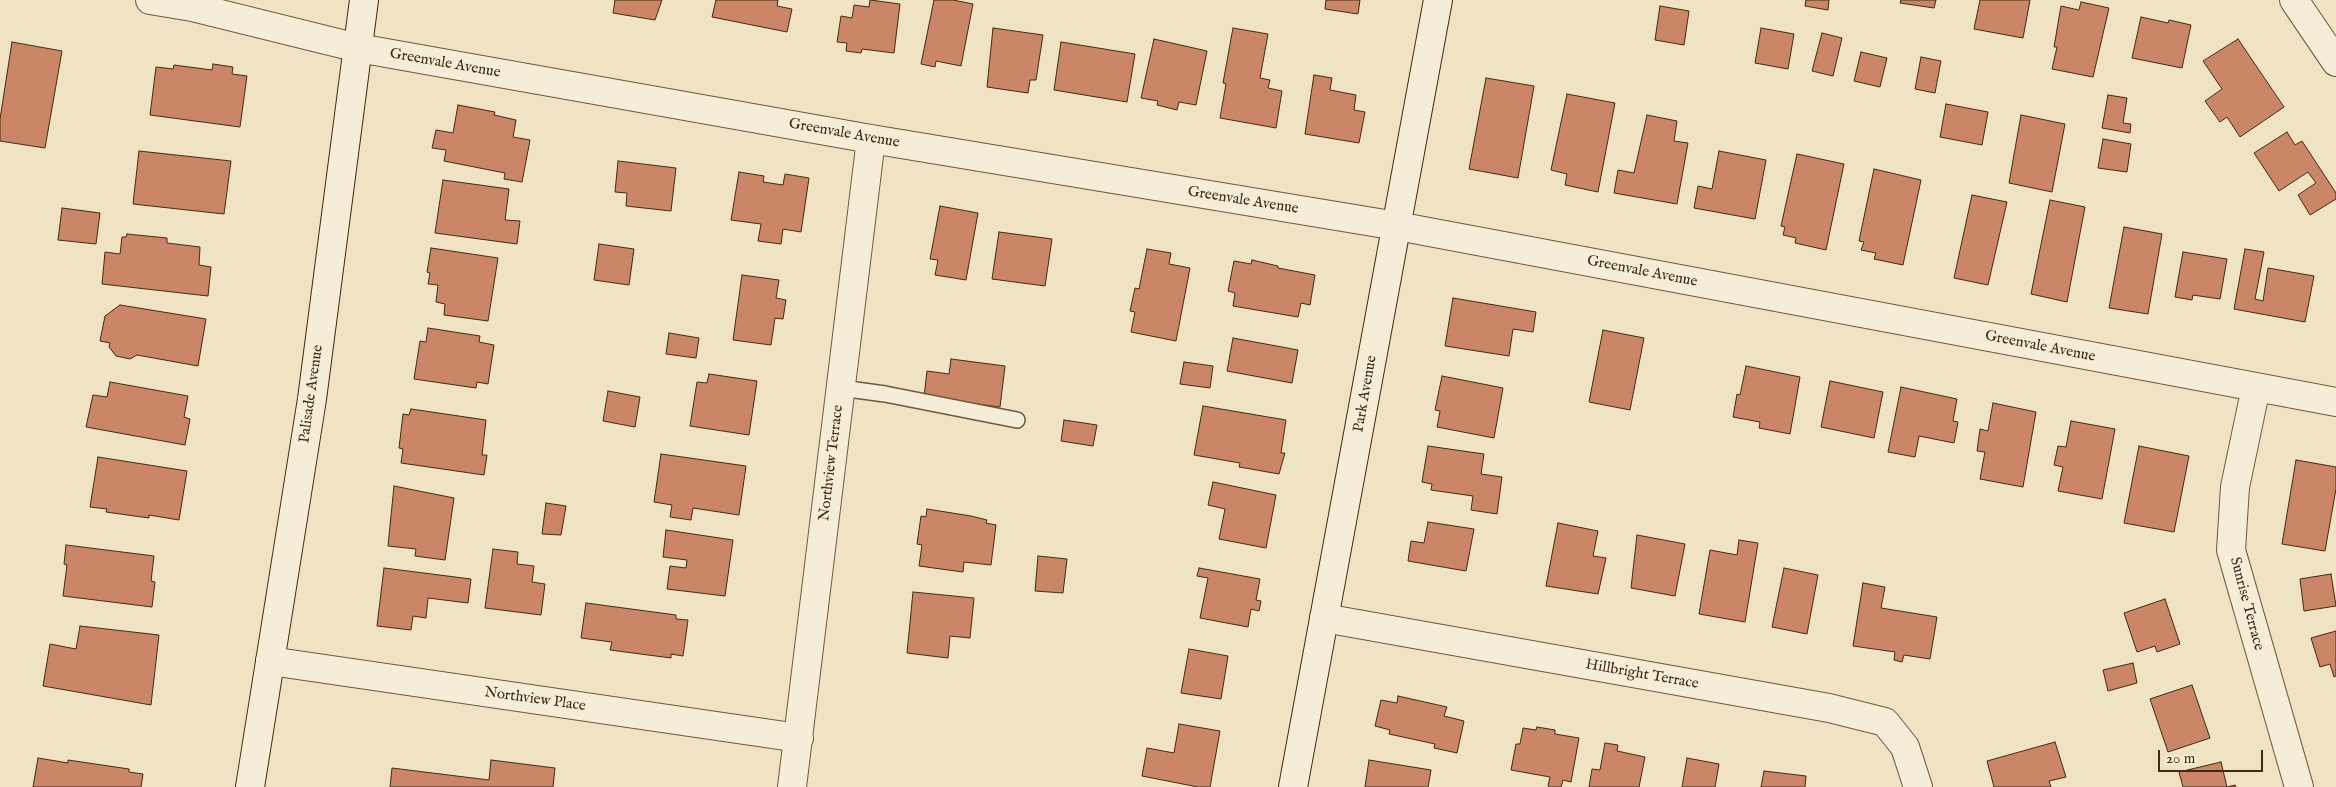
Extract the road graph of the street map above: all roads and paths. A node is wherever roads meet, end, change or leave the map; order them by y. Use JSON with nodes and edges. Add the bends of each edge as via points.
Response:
{"nodes":[{"id":1,"x":150,"y":0,"type":"edge"},
{"id":2,"x":364,"y":0,"type":"edge"},
{"id":3,"x":1438,"y":0,"type":"edge"},
{"id":4,"x":2294,"y":0,"type":"edge"},
{"id":5,"x":358,"y":48,"type":"junction"},
{"id":6,"x":2336,"y":62,"type":"edge"},
{"id":7,"x":871,"y":139,"type":"junction"},
{"id":8,"x":1397,"y":226,"type":"junction"},
{"id":9,"x":2256,"y":387,"type":"junction"},
{"id":10,"x":841,"y":388,"type":"junction"},
{"id":11,"x":2336,"y":402,"type":"edge"},
{"id":12,"x":1017,"y":420,"type":"dead end"},
{"id":13,"x":1324,"y":618,"type":"junction"},
{"id":14,"x":270,"y":661,"type":"junction"},
{"id":15,"x":799,"y":738,"type":"junction"},
{"id":16,"x":250,"y":787,"type":"edge"},
{"id":17,"x":792,"y":787,"type":"edge"},
{"id":18,"x":1293,"y":787,"type":"edge"},
{"id":19,"x":1918,"y":787,"type":"edge"},
{"id":20,"x":2299,"y":787,"type":"edge"}],
"edges":[{"from":1,"to":5,"type":"street","name":"Greenvale Avenue","via":[[192,7]]},
{"from":2,"to":5,"type":"street","name":"Palisade Avenue"},
{"from":3,"to":8,"type":"street","name":"Park Avenue"},
{"from":4,"to":6,"type":"street"},
{"from":5,"to":7,"type":"street","name":"Greenvale Avenue"},
{"from":5,"to":14,"type":"street","name":"Palisade Avenue","via":[[312,399]]},
{"from":7,"to":8,"type":"street","name":"Greenvale Avenue"},
{"from":7,"to":10,"type":"street","name":"Northview Terrace"},
{"from":8,"to":9,"type":"street","name":"Greenvale Avenue"},
{"from":8,"to":13,"type":"street","name":"Park Avenue"},
{"from":9,"to":11,"type":"street","name":"Greenvale Avenue"},
{"from":9,"to":20,"type":"street","name":"Sunrise Terrace","via":[[2235,487],[2231,550]]},
{"from":10,"to":12,"type":"lane"},
{"from":10,"to":15,"type":"street","name":"Northview Terrace"},
{"from":13,"to":18,"type":"street","name":"Park Avenue"},
{"from":13,"to":19,"type":"street","name":"Hillbright Terrace","via":[[1829,708],[1885,722],[1905,747]]},
{"from":14,"to":15,"type":"street","name":"Northview Place"},
{"from":14,"to":16,"type":"street","name":"Palisade Avenue"},
{"from":15,"to":17,"type":"street","name":"Northview Terrace"}]}
